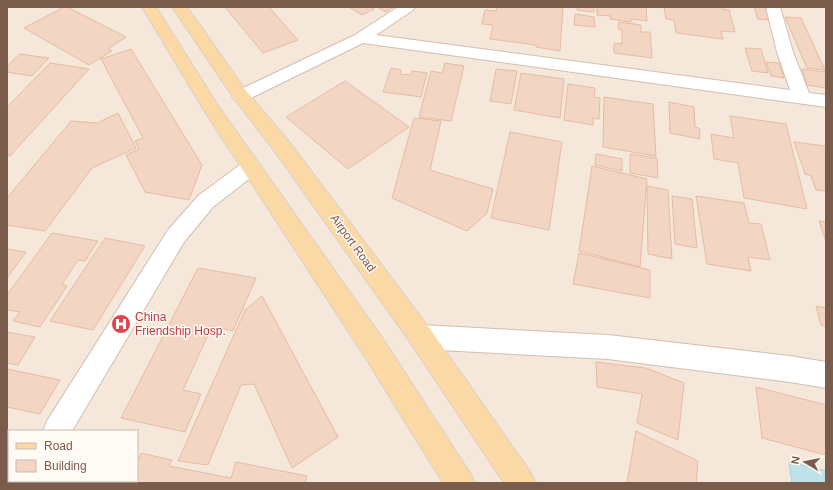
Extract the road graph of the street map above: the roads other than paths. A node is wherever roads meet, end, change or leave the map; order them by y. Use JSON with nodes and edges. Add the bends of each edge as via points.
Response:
{"nodes":[{"id":1,"x":148,"y":7,"type":"edge"},
{"id":2,"x":179,"y":7,"type":"edge"},
{"id":3,"x":408,"y":7,"type":"edge"},
{"id":4,"x":773,"y":7,"type":"edge"},
{"id":5,"x":361,"y":38,"type":"junction"},
{"id":6,"x":241,"y":96,"type":"junction"},
{"id":7,"x":802,"y":98,"type":"junction"},
{"id":8,"x":826,"y":101,"type":"edge"},
{"id":9,"x":251,"y":167,"type":"junction"},
{"id":10,"x":421,"y":337,"type":"junction"},
{"id":11,"x":826,"y":375,"type":"edge"},
{"id":12,"x":58,"y":430,"type":"edge"},
{"id":13,"x":460,"y":483,"type":"edge"},
{"id":14,"x":521,"y":483,"type":"edge"}],
"edges":[{"from":1,"to":9,"type":"main road"},
{"from":2,"to":6,"type":"main road","name":"Airport Road"},
{"from":3,"to":5,"type":"street"},
{"from":4,"to":7,"type":"street","via":[[785,52]]},
{"from":5,"to":6,"type":"street"},
{"from":5,"to":7,"type":"street"},
{"from":6,"to":10,"type":"main road","name":"Airport Road","via":[[283,148]]},
{"from":7,"to":8,"type":"street"},
{"from":9,"to":12,"type":"street","via":[[206,201],[176,236]]},
{"from":9,"to":13,"type":"main road","via":[[374,348]]},
{"from":10,"to":11,"type":"street","via":[[608,347]]},
{"from":10,"to":14,"type":"main road","name":"Airport Road"}]}
